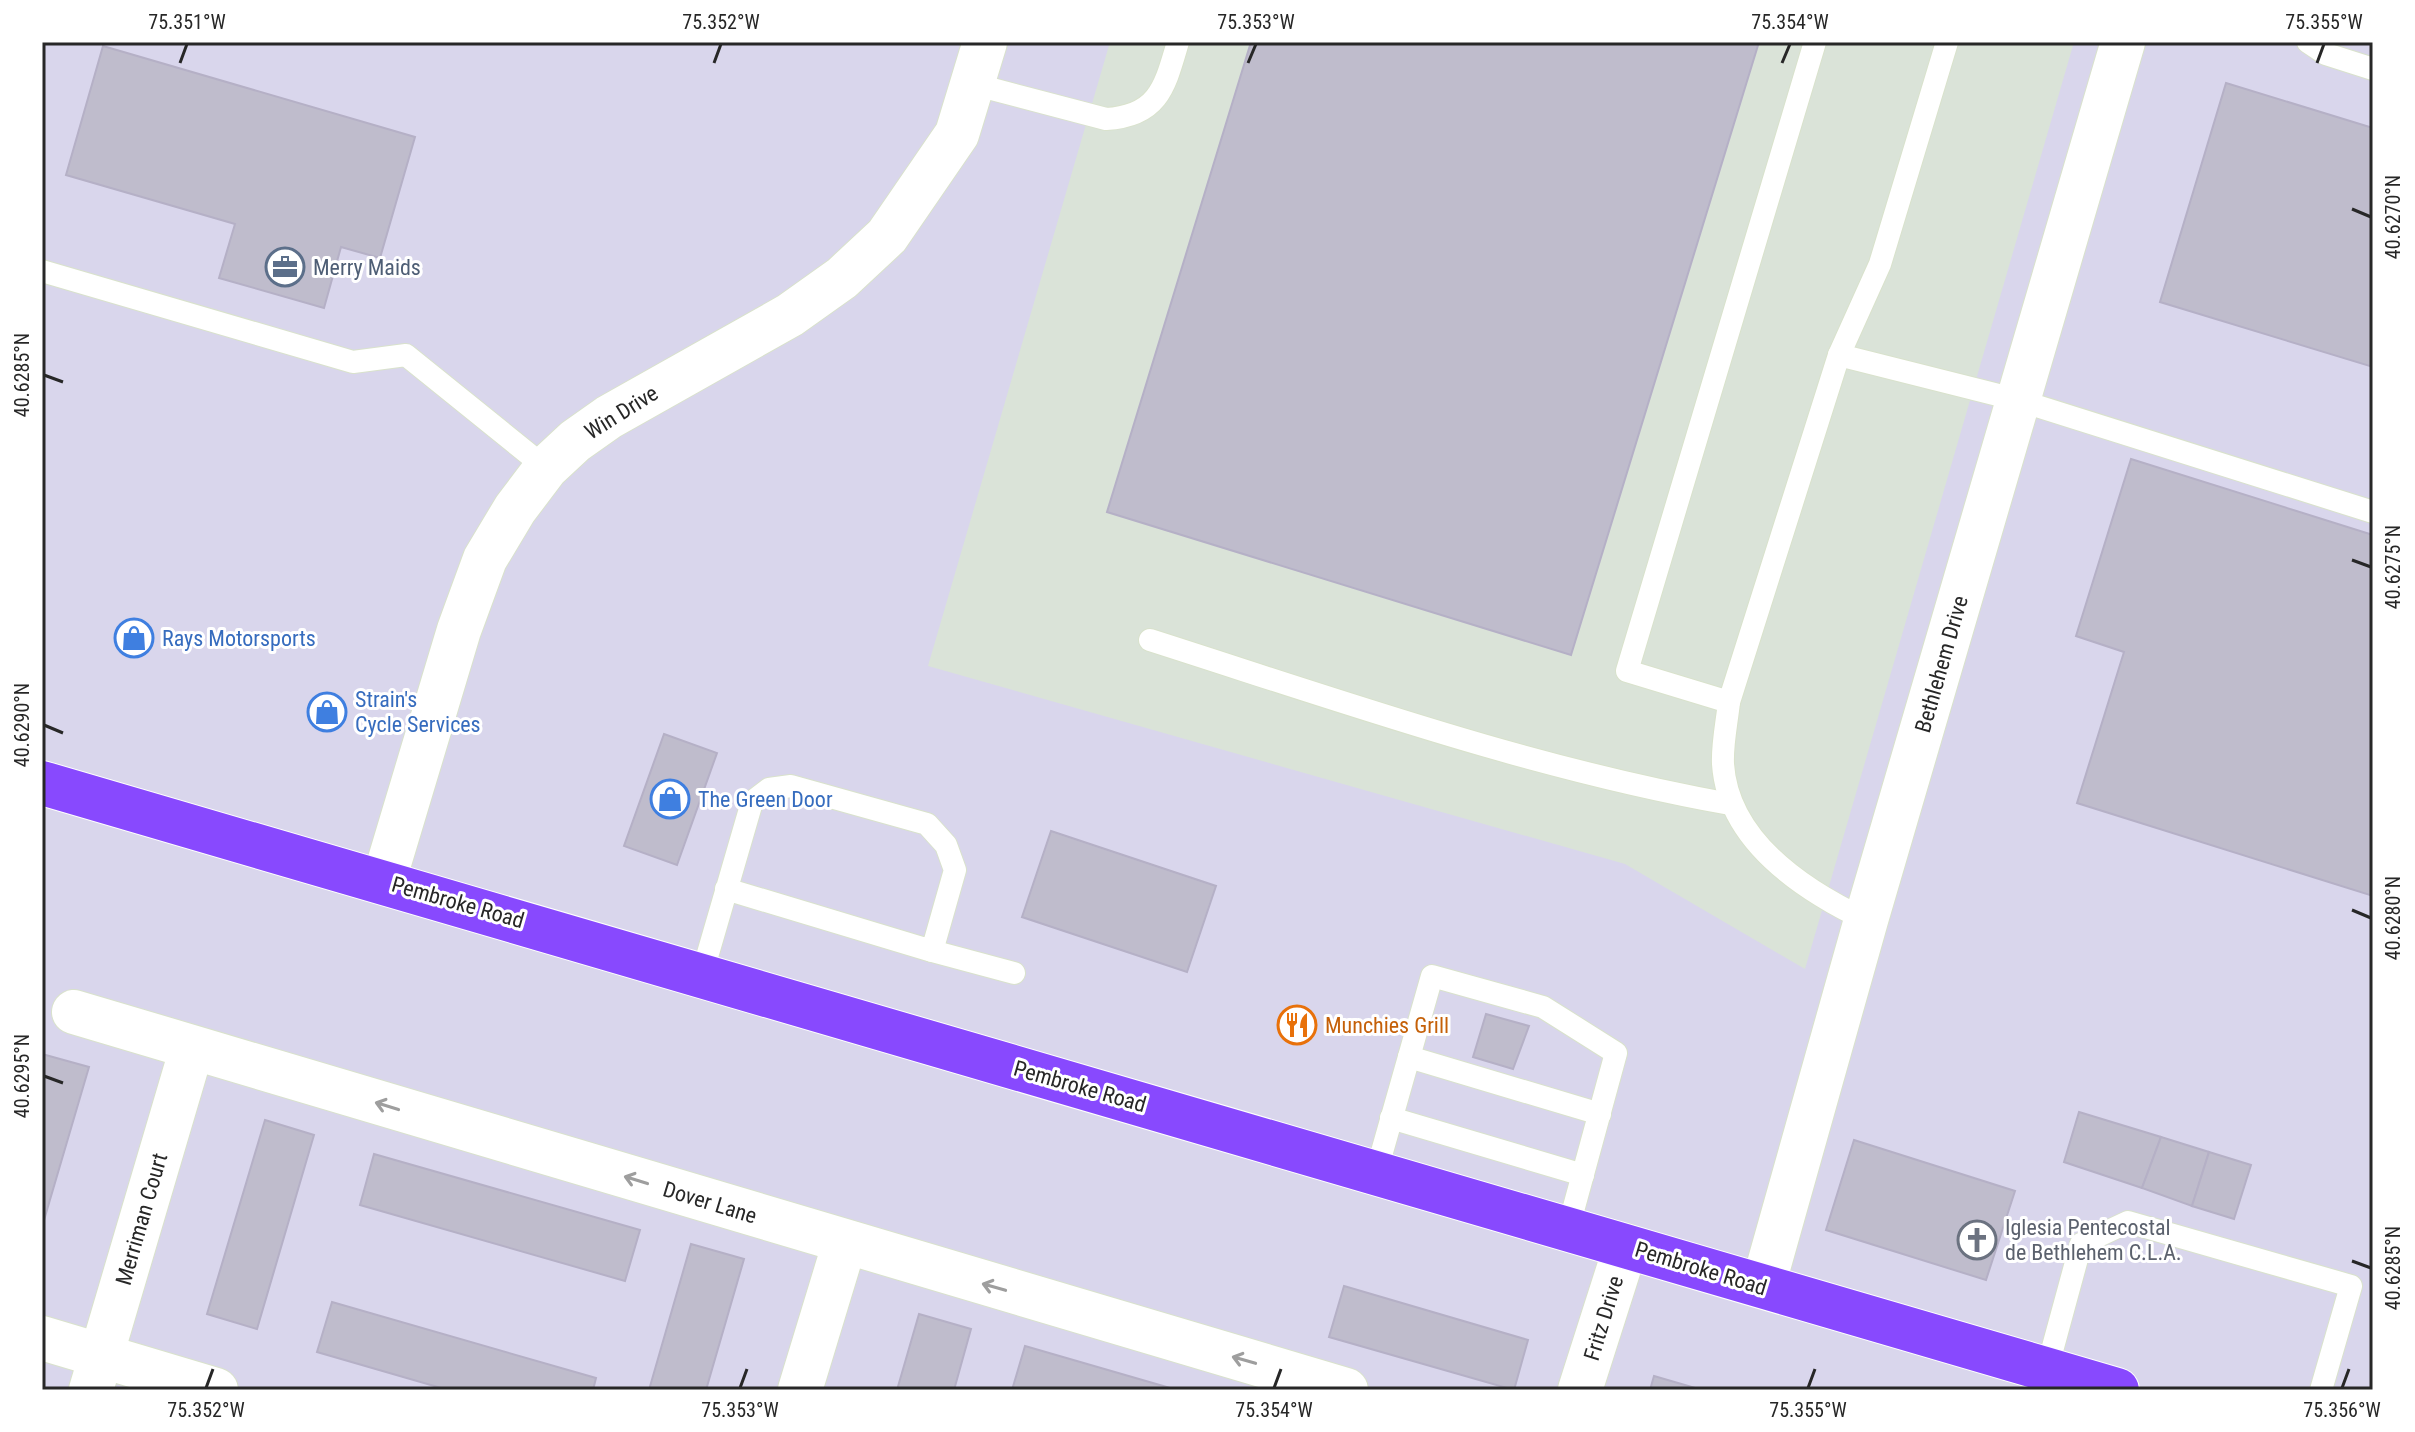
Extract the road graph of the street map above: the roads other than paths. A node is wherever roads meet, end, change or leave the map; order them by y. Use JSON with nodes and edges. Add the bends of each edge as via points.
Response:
{"nodes":[{"id":1,"x":985,"y":42,"type":"edge"},
{"id":2,"x":1178,"y":42,"type":"edge"},
{"id":3,"x":1815,"y":42,"type":"edge"},
{"id":4,"x":1947,"y":42,"type":"edge"},
{"id":5,"x":2123,"y":42,"type":"edge"},
{"id":6,"x":2308,"y":42,"type":"edge"},
{"id":7,"x":2373,"y":69,"type":"edge"},
{"id":8,"x":973,"y":84,"type":"junction"},
{"id":9,"x":42,"y":271,"type":"edge"},
{"id":10,"x":1839,"y":355,"type":"junction"},
{"id":11,"x":2018,"y":400,"type":"junction"},
{"id":12,"x":546,"y":468,"type":"junction"},
{"id":13,"x":2373,"y":512,"type":"edge"},
{"id":14,"x":1150,"y":640,"type":"dead end"},
{"id":15,"x":1729,"y":702,"type":"junction"},
{"id":16,"x":42,"y":783,"type":"edge"},
{"id":17,"x":1730,"y":804,"type":"junction"},
{"id":18,"x":384,"y":880,"type":"junction"},
{"id":19,"x":726,"y":889,"type":"junction"},
{"id":20,"x":1866,"y":920,"type":"junction"},
{"id":21,"x":932,"y":951,"type":"junction"},
{"id":22,"x":1014,"y":973,"type":"dead end"},
{"id":23,"x":702,"y":974,"type":"junction"},
{"id":24,"x":74,"y":1012,"type":"dead end"},
{"id":25,"x":192,"y":1048,"type":"junction"},
{"id":26,"x":1409,"y":1057,"type":"junction"},
{"id":27,"x":1600,"y":1114,"type":"junction"},
{"id":28,"x":1391,"y":1118,"type":"junction"},
{"id":29,"x":1376,"y":1173,"type":"junction"},
{"id":30,"x":1583,"y":1175,"type":"junction"},
{"id":31,"x":1568,"y":1229,"type":"junction"},
{"id":32,"x":845,"y":1242,"type":"junction"},
{"id":33,"x":1626,"y":1246,"type":"junction"},
{"id":34,"x":1763,"y":1286,"type":"junction"},
{"id":35,"x":42,"y":1338,"type":"edge"},
{"id":36,"x":2047,"y":1369,"type":"junction"},
{"id":37,"x":96,"y":1373,"type":"edge"},
{"id":38,"x":216,"y":1390,"type":"edge"},
{"id":39,"x":800,"y":1390,"type":"edge"},
{"id":40,"x":1346,"y":1390,"type":"edge"},
{"id":41,"x":1580,"y":1390,"type":"edge"},
{"id":42,"x":2117,"y":1390,"type":"edge"},
{"id":43,"x":2321,"y":1390,"type":"edge"}],
"edges":[{"from":1,"to":8,"type":"street","name":"Win Drive"},
{"from":2,"to":8,"type":"lane","via":[[1153,104],[1129,118],[1106,119]]},
{"from":3,"to":15,"type":"lane","via":[[1627,671]]},
{"from":4,"to":10,"type":"lane","via":[[1880,264]]},
{"from":5,"to":11,"type":"street","name":"Bethlehem Drive"},
{"from":6,"to":7,"type":"lane","via":[[2326,54]]},
{"from":8,"to":12,"type":"street","name":"Win Drive","via":[[957,134],[921,189],[887,236],[842,278],[790,315],[609,417]]},
{"from":9,"to":12,"type":"lane","via":[[353,362],[406,355]]},
{"from":10,"to":11,"type":"lane"},
{"from":10,"to":15,"type":"lane"},
{"from":11,"to":13,"type":"lane"},
{"from":11,"to":20,"type":"street","name":"Bethlehem Drive"},
{"from":12,"to":18,"type":"street","name":"Win Drive","via":[[485,559]]},
{"from":14,"to":17,"type":"lane","via":[[1622,783]]},
{"from":15,"to":17,"type":"lane","via":[[1723,763]]},
{"from":16,"to":18,"type":"main road","name":"Pembroke Road"},
{"from":17,"to":20,"type":"lane","via":[[1776,865],[1832,904]]},
{"from":18,"to":23,"type":"main road","name":"Pembroke Road"},
{"from":19,"to":21,"type":"lane"},
{"from":19,"to":21,"type":"lane","via":[[752,802],[769,789],[791,786],[927,824],[946,845],[955,870]]},
{"from":19,"to":23,"type":"lane"},
{"from":20,"to":34,"type":"street","name":"Bethlehem Drive"},
{"from":21,"to":22,"type":"lane"},
{"from":23,"to":29,"type":"main road","name":"Pembroke Road"},
{"from":24,"to":25,"type":"street","name":"Dover Lane"},
{"from":32,"to":25,"type":"street","name":"Dover Lane","one_way":true},
{"from":25,"to":37,"type":"street","name":"Merriman Court"},
{"from":26,"to":27,"type":"lane"},
{"from":26,"to":27,"type":"lane","via":[[1432,976],[1543,1007],[1616,1053]]},
{"from":26,"to":28,"type":"lane"},
{"from":27,"to":30,"type":"lane"},
{"from":28,"to":29,"type":"lane"},
{"from":28,"to":30,"type":"lane"},
{"from":29,"to":31,"type":"main road","name":"Pembroke Road"},
{"from":30,"to":31,"type":"lane"},
{"from":31,"to":33,"type":"main road","name":"Pembroke Road"},
{"from":32,"to":39,"type":"street"},
{"from":40,"to":32,"type":"street","name":"Dover Lane","one_way":true},
{"from":33,"to":34,"type":"main road","name":"Pembroke Road"},
{"from":33,"to":41,"type":"street","name":"Fritz Drive"},
{"from":34,"to":36,"type":"main road","name":"Pembroke Road"},
{"from":35,"to":37,"type":"street"},
{"from":36,"to":42,"type":"main road","name":"Pembroke Road"},
{"from":36,"to":43,"type":"lane","via":[[2081,1244],[2128,1222],[2351,1286]]},
{"from":37,"to":38,"type":"street"}]}
